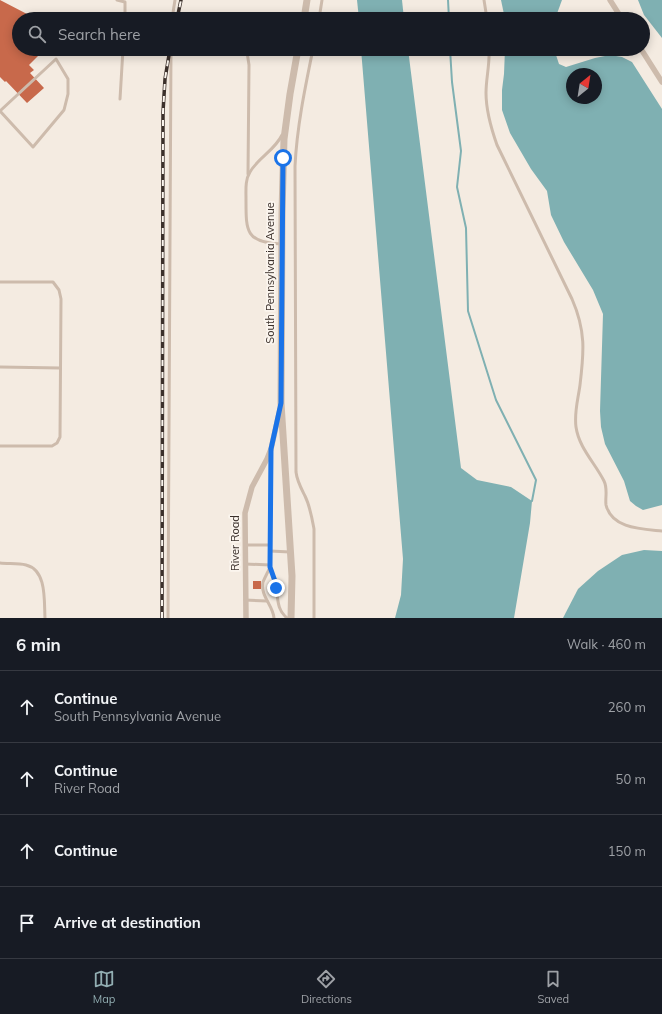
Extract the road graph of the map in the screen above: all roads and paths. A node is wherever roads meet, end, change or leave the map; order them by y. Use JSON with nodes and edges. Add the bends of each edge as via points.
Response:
{"nodes":[{"id":1,"x":117,"y":0,"type":"edge"},
{"id":2,"x":175,"y":0,"type":"edge"},
{"id":3,"x":307,"y":0,"type":"edge"},
{"id":4,"x":322,"y":0,"type":"edge"},
{"id":5,"x":484,"y":0,"type":"edge"},
{"id":6,"x":610,"y":0,"type":"edge"},
{"id":7,"x":125,"y":12,"type":"edge"},
{"id":8,"x":173,"y":12,"type":"edge"},
{"id":9,"x":305,"y":12,"type":"edge"},
{"id":10,"x":319,"y":12,"type":"edge"},
{"id":11,"x":486,"y":12,"type":"edge"},
{"id":12,"x":618,"y":12,"type":"edge"},
{"id":13,"x":123,"y":56,"type":"edge"},
{"id":14,"x":171,"y":56,"type":"edge"},
{"id":15,"x":248,"y":56,"type":"edge"},
{"id":16,"x":297,"y":56,"type":"edge"},
{"id":17,"x":311,"y":56,"type":"edge"},
{"id":18,"x":490,"y":56,"type":"edge"},
{"id":19,"x":645,"y":56,"type":"edge"},
{"id":20,"x":662,"y":82,"type":"edge"},
{"id":21,"x":120,"y":100,"type":"dead end"},
{"id":22,"x":0,"y":111,"type":"edge"},
{"id":23,"x":286,"y":121,"type":"junction"},
{"id":24,"x":247,"y":178,"type":"junction"},
{"id":25,"x":282,"y":244,"type":"junction"},
{"id":26,"x":0,"y":282,"type":"edge"},
{"id":27,"x":0,"y":367,"type":"edge"},
{"id":28,"x":60,"y":368,"type":"junction"},
{"id":29,"x":281,"y":403,"type":"junction"},
{"id":30,"x":0,"y":446,"type":"edge"},
{"id":31,"x":271,"y":449,"type":"junction"},
{"id":32,"x":662,"y":531,"type":"edge"},
{"id":33,"x":245,"y":545,"type":"junction"},
{"id":34,"x":270,"y":545,"type":"junction"},
{"id":35,"x":270,"y":551,"type":"junction"},
{"id":36,"x":290,"y":552,"type":"junction"},
{"id":37,"x":0,"y":563,"type":"edge"},
{"id":38,"x":245,"y":564,"type":"junction"},
{"id":39,"x":270,"y":566,"type":"junction"},
{"id":40,"x":245,"y":600,"type":"junction"},
{"id":41,"x":267,"y":601,"type":"junction"},
{"id":42,"x":45,"y":618,"type":"edge"},
{"id":43,"x":168,"y":618,"type":"edge"},
{"id":44,"x":246,"y":618,"type":"edge"},
{"id":45,"x":274,"y":618,"type":"edge"},
{"id":46,"x":287,"y":618,"type":"edge"},
{"id":47,"x":291,"y":618,"type":"edge"},
{"id":48,"x":314,"y":618,"type":"edge"}],
"edges":[{"from":1,"to":7,"type":"lane","via":[[126,2]]},
{"from":2,"to":8,"type":"lane"},
{"from":3,"to":9,"type":"street"},
{"from":4,"to":10,"type":"lane"},
{"from":5,"to":11,"type":"lane"},
{"from":6,"to":12,"type":"street"},
{"from":13,"to":21,"type":"lane"},
{"from":14,"to":43,"type":"lane"},
{"from":15,"to":24,"type":"lane"},
{"from":16,"to":23,"type":"street","name":"South Pennsylvania Avenue"},
{"from":17,"to":48,"type":"lane","via":[[296,142],[295,363],[296,472],[309,506],[314,529]]},
{"from":18,"to":32,"type":"lane","via":[[486,92],[489,118],[497,145],[581,322],[583,357],[575,414],[580,439],[604,481],[606,504],[612,517],[625,525]]},
{"from":19,"to":20,"type":"street"},
{"from":22,"to":22,"type":"lane","via":[[22,90],[56,59],[68,79],[64,110],[33,148]]},
{"from":23,"to":24,"type":"lane","via":[[279,142],[252,168]]},
{"from":23,"to":25,"type":"street","name":"South Pennsylvania Avenue"},
{"from":24,"to":25,"type":"lane","via":[[247,227],[252,235],[262,241]]},
{"from":25,"to":29,"type":"street","name":"South Pennsylvania Avenue"},
{"from":26,"to":28,"type":"lane","via":[[53,282],[59,290]]},
{"from":27,"to":28,"type":"lane"},
{"from":28,"to":30,"type":"lane","via":[[60,437],[57,443],[52,446]]},
{"from":29,"to":31,"type":"street","name":"River Road"},
{"from":29,"to":36,"type":"street","name":"South Pennsylvania Avenue"},
{"from":31,"to":33,"type":"street","name":"River Road","via":[[249,498],[245,513]]},
{"from":31,"to":34,"type":"lane"},
{"from":33,"to":34,"type":"lane"},
{"from":33,"to":38,"type":"street","name":"River Road"},
{"from":34,"to":35,"type":"lane"},
{"from":35,"to":36,"type":"lane"},
{"from":35,"to":39,"type":"lane"},
{"from":36,"to":47,"type":"street","name":"South Pennsylvania Avenue"},
{"from":37,"to":42,"type":"lane","via":[[25,564],[37,572],[42,582]]},
{"from":38,"to":39,"type":"lane"},
{"from":38,"to":40,"type":"street","name":"River Road"},
{"from":39,"to":41,"type":"lane","via":[[263,582],[263,594]]},
{"from":39,"to":46,"type":"lane","via":[[276,584],[277,603]]},
{"from":40,"to":41,"type":"lane"},
{"from":40,"to":44,"type":"street","name":"River Road"},
{"from":41,"to":45,"type":"lane"}]}
